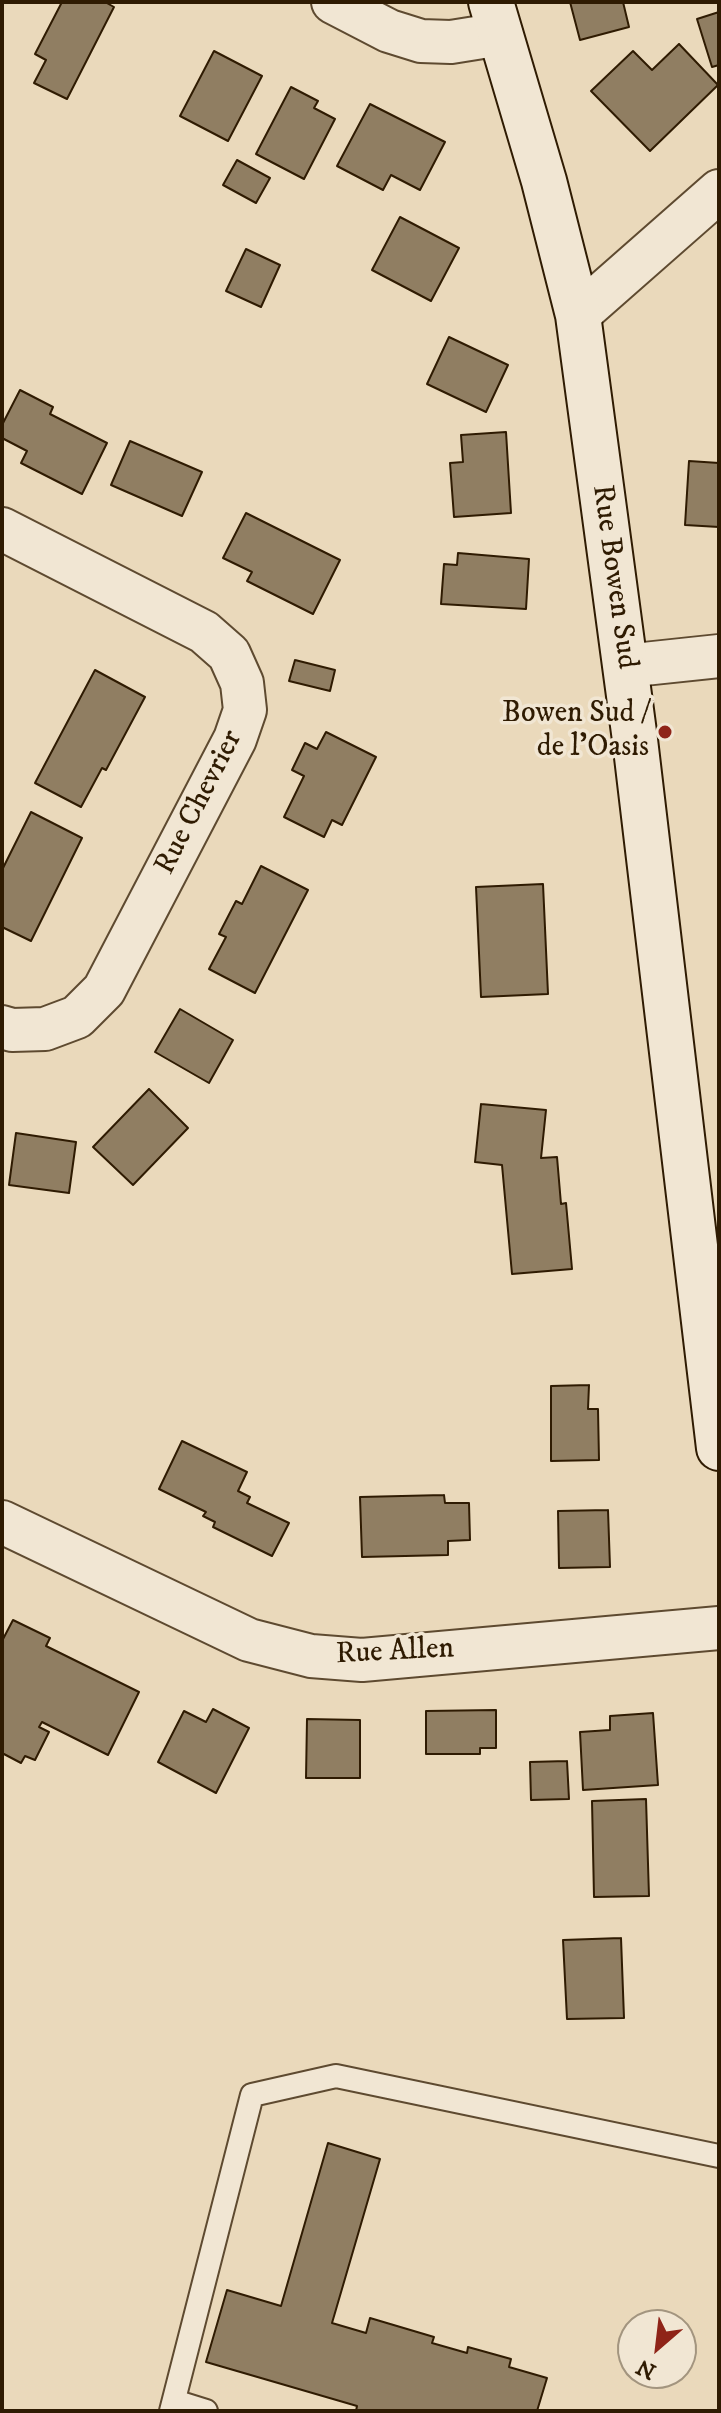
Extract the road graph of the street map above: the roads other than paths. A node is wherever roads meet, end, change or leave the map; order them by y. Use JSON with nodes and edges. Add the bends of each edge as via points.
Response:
{"nodes":[{"id":1,"x":333,"y":2,"type":"edge"},
{"id":2,"x":496,"y":18,"type":"edge"},
{"id":3,"x":719,"y":191,"type":"edge"},
{"id":4,"x":578,"y":315,"type":"junction"},
{"id":5,"x":2,"y":529,"type":"edge"},
{"id":6,"x":719,"y":656,"type":"edge"},
{"id":7,"x":625,"y":666,"type":"junction"},
{"id":8,"x":2,"y":1027,"type":"edge"},
{"id":9,"x":719,"y":1448,"type":"edge"},
{"id":10,"x":2,"y":1522,"type":"edge"},
{"id":11,"x":719,"y":1628,"type":"edge"},
{"id":12,"x":719,"y":2156,"type":"edge"},
{"id":13,"x":172,"y":2406,"type":"edge"},
{"id":14,"x":206,"y":2411,"type":"edge"}],
"edges":[{"from":1,"to":2,"type":"street","via":[[421,41],[451,42]]},
{"from":2,"to":4,"type":"street","name":"Rue Bowen Sud"},
{"from":3,"to":4,"type":"street"},
{"from":4,"to":7,"type":"street","name":"Rue Bowen Sud"},
{"from":5,"to":8,"type":"street","name":"Rue Chevrier","via":[[204,632],[229,654],[242,683],[245,710],[235,739],[104,990],[77,1017],[45,1029]]},
{"from":6,"to":7,"type":"street"},
{"from":7,"to":9,"type":"street","name":"Rue Bowen Sud"},
{"from":10,"to":11,"type":"street","name":"Rue Allen","via":[[249,1640],[311,1656],[362,1660]]},
{"from":12,"to":13,"type":"lane","via":[[336,2076],[252,2095]]},
{"from":13,"to":14,"type":"lane"}]}
